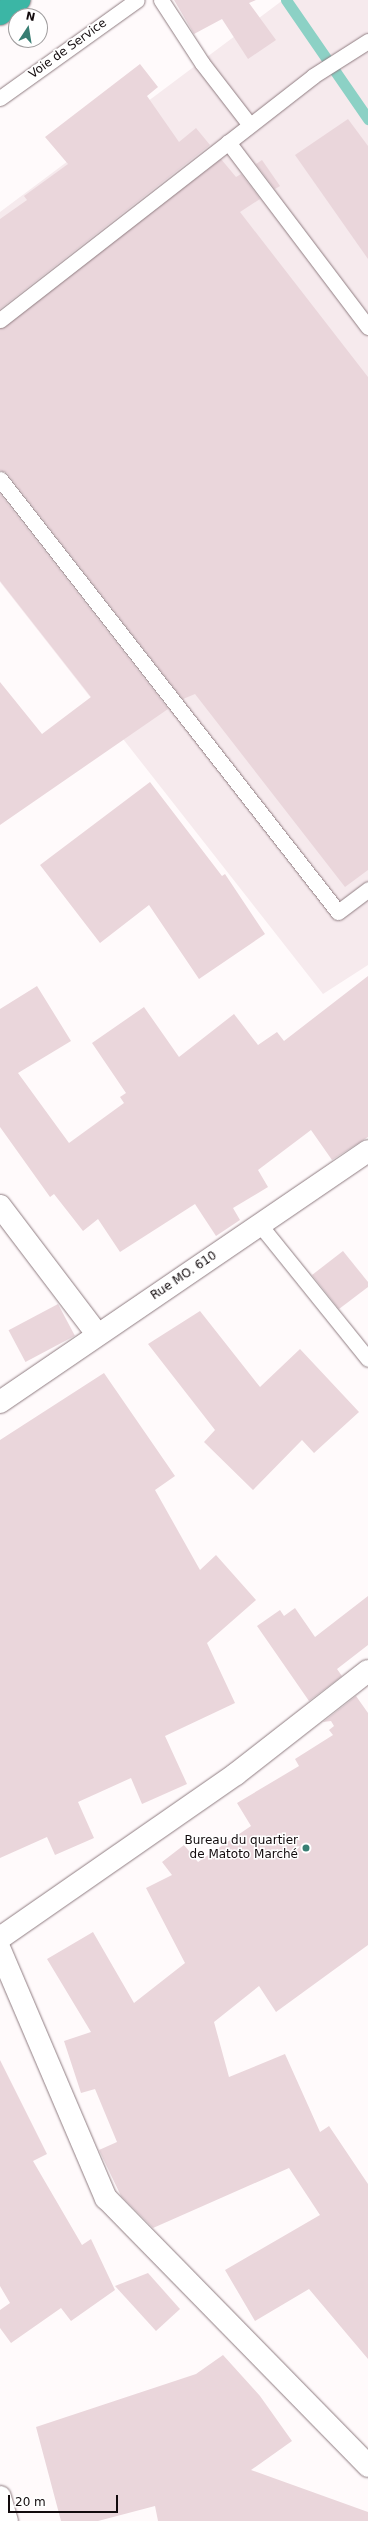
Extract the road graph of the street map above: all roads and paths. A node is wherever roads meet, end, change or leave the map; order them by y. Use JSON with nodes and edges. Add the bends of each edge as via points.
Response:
{"nodes":[{"id":1,"x":19,"y":0,"type":"edge"},
{"id":2,"x":137,"y":0,"type":"edge"},
{"id":3,"x":160,"y":0,"type":"edge"},
{"id":4,"x":0,"y":14,"type":"edge"},
{"id":5,"x":368,"y":41,"type":"edge"},
{"id":6,"x":0,"y":98,"type":"edge"},
{"id":7,"x":250,"y":125,"type":"junction"},
{"id":8,"x":228,"y":142,"type":"junction"},
{"id":9,"x":0,"y":320,"type":"edge"},
{"id":10,"x":368,"y":327,"type":"edge"},
{"id":11,"x":0,"y":479,"type":"edge"},
{"id":12,"x":368,"y":889,"type":"edge"},
{"id":13,"x":368,"y":1151,"type":"edge"},
{"id":14,"x":0,"y":1206,"type":"edge"},
{"id":15,"x":260,"y":1225,"type":"junction"},
{"id":16,"x":97,"y":1334,"type":"junction"},
{"id":17,"x":368,"y":1359,"type":"edge"},
{"id":18,"x":0,"y":1402,"type":"edge"},
{"id":19,"x":366,"y":1677,"type":"edge"},
{"id":20,"x":0,"y":1938,"type":"edge"},
{"id":21,"x":0,"y":1950,"type":"edge"},
{"id":22,"x":368,"y":2466,"type":"edge"},
{"id":23,"x":0,"y":2498,"type":"edge"},
{"id":24,"x":6,"y":2521,"type":"edge"}],
"edges":[{"from":1,"to":4,"type":"highway"},
{"from":2,"to":6,"type":"lane","name":"Voie de Service"},
{"from":3,"to":7,"type":"lane","via":[[202,63]]},
{"from":5,"to":7,"type":"lane","via":[[346,52]]},
{"from":7,"to":8,"type":"lane"},
{"from":8,"to":9,"type":"lane"},
{"from":8,"to":10,"type":"lane"},
{"from":11,"to":12,"type":"lane","via":[[338,912]]},
{"from":13,"to":15,"type":"street","name":"Rue MO. 610"},
{"from":14,"to":16,"type":"street"},
{"from":15,"to":16,"type":"street","name":"Rue MO. 610"},
{"from":15,"to":17,"type":"lane"},
{"from":16,"to":18,"type":"street","name":"Rue MO. 610"},
{"from":19,"to":20,"type":"street","via":[[236,1774]]},
{"from":21,"to":22,"type":"street","via":[[106,2198]]},
{"from":23,"to":24,"type":"street"}]}
